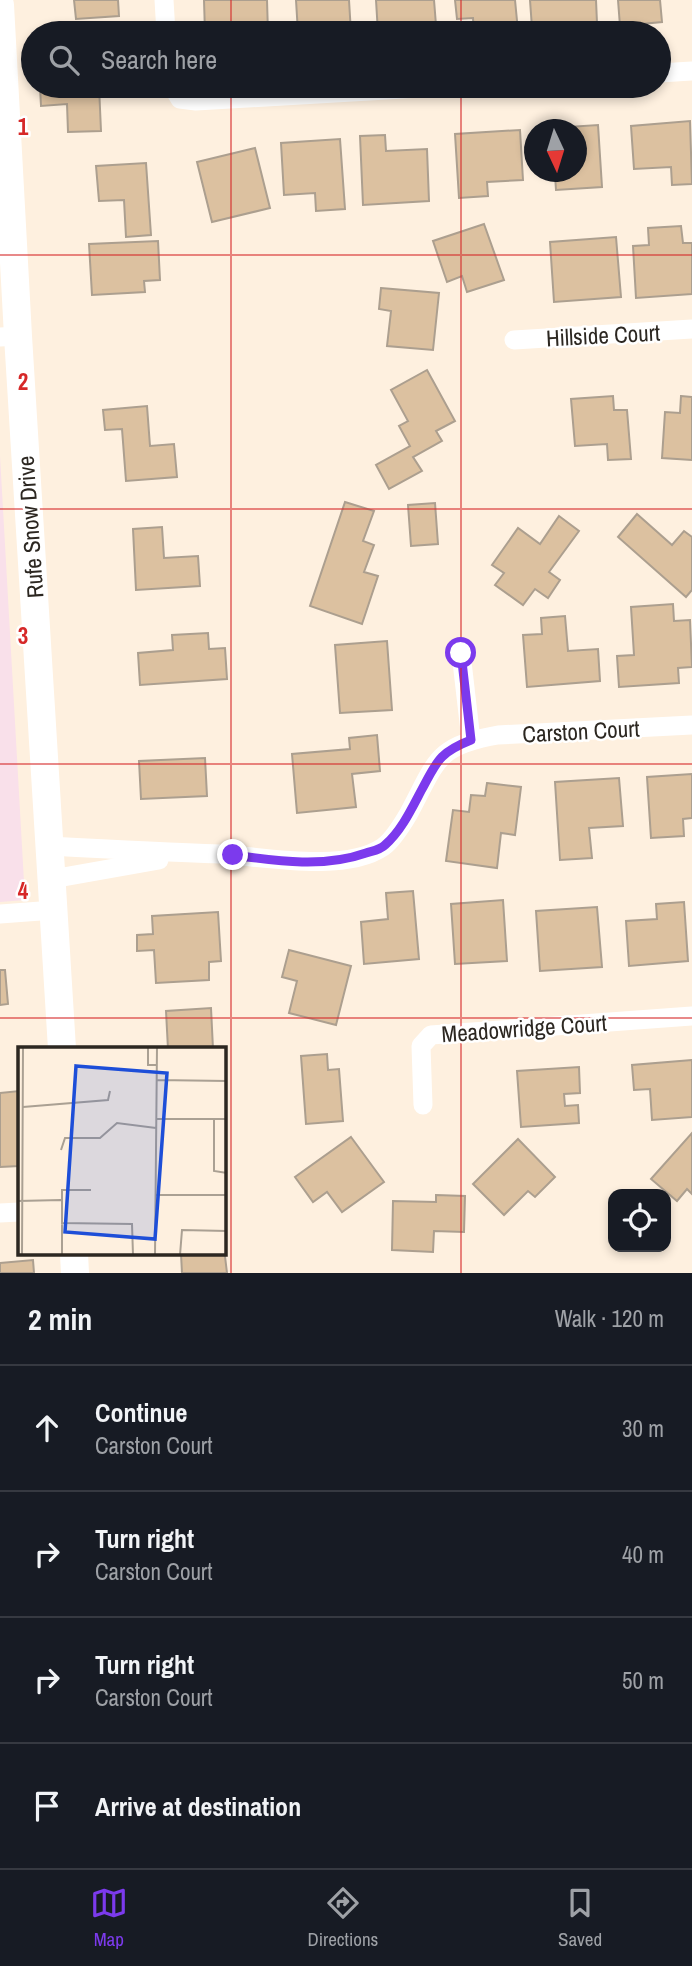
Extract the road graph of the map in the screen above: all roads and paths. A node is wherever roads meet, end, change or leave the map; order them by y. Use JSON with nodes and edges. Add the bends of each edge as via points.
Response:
{"nodes":[{"id":1,"x":164,"y":0,"type":"edge"},
{"id":2,"x":0,"y":5,"type":"edge"},
{"id":3,"x":165,"y":21,"type":"edge"},
{"id":4,"x":692,"y":71,"type":"edge"},
{"id":5,"x":671,"y":72,"type":"edge"},
{"id":6,"x":179,"y":98,"type":"edge"},
{"id":7,"x":260,"y":98,"type":"edge"},
{"id":8,"x":692,"y":329,"type":"edge"},
{"id":9,"x":9,"y":337,"type":"edge"},
{"id":10,"x":514,"y":340,"type":"dead end"},
{"id":11,"x":461,"y":653,"type":"dead end"},
{"id":12,"x":692,"y":725,"type":"edge"},
{"id":13,"x":471,"y":740,"type":"junction"},
{"id":14,"x":50,"y":846,"type":"junction"},
{"id":15,"x":194,"y":853,"type":"junction"},
{"id":16,"x":52,"y":879,"type":"junction"},
{"id":17,"x":54,"y":910,"type":"junction"},
{"id":18,"x":0,"y":914,"type":"edge"},
{"id":19,"x":692,"y":1016,"type":"edge"},
{"id":20,"x":62,"y":1047,"type":"edge"},
{"id":21,"x":423,"y":1105,"type":"dead end"},
{"id":22,"x":18,"y":1212,"type":"edge"},
{"id":23,"x":0,"y":1213,"type":"edge"},
{"id":24,"x":74,"y":1255,"type":"edge"},
{"id":25,"x":75,"y":1273,"type":"edge"}],
"edges":[{"from":1,"to":3,"type":"street"},
{"from":2,"to":9,"type":"main road","name":"Rufe Snow Drive"},
{"from":4,"to":5,"type":"street"},
{"from":6,"to":7,"type":"street","via":[[196,102]]},
{"from":8,"to":10,"type":"street","name":"Hillside Court"},
{"from":9,"to":14,"type":"main road","name":"Rufe Snow Drive"},
{"from":11,"to":13,"type":"street"},
{"from":12,"to":13,"type":"street","name":"Carston Court"},
{"from":13,"to":15,"type":"street","name":"Carston Court","via":[[450,748],[438,759],[403,823],[379,849],[329,862]]},
{"from":14,"to":15,"type":"street","name":"Carston Court"},
{"from":14,"to":16,"type":"main road","name":"Rufe Snow Drive"},
{"from":15,"to":16,"type":"street","name":"Carston Court"},
{"from":16,"to":17,"type":"main road","name":"Rufe Snow Drive"},
{"from":17,"to":18,"type":"street"},
{"from":17,"to":20,"type":"main road","name":"Rufe Snow Drive"},
{"from":19,"to":21,"type":"street","name":"Meadowridge Court","via":[[431,1035],[421,1046]]},
{"from":22,"to":23,"type":"street"},
{"from":24,"to":25,"type":"main road"}]}
